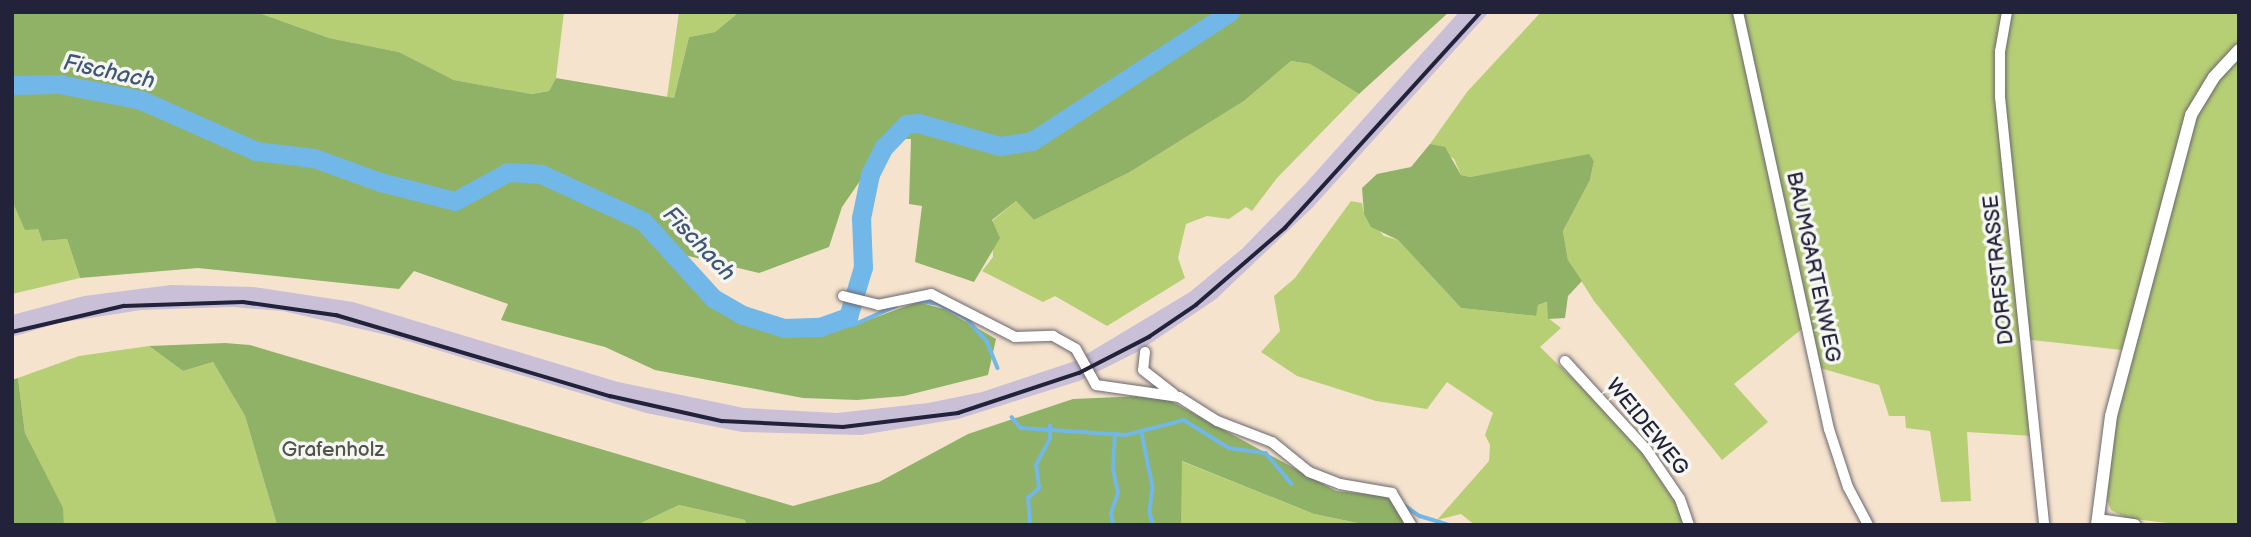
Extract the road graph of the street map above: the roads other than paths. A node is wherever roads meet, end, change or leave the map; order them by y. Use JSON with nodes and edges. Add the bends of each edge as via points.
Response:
{"nodes":[{"id":1,"x":1738,"y":12,"type":"edge"},
{"id":2,"x":2007,"y":12,"type":"edge"},
{"id":3,"x":2239,"y":50,"type":"edge"},
{"id":4,"x":843,"y":296,"type":"dead end"},
{"id":5,"x":1144,"y":352,"type":"dead end"},
{"id":6,"x":1564,"y":361,"type":"dead end"},
{"id":7,"x":1178,"y":397,"type":"junction"},
{"id":8,"x":2097,"y":523,"type":"edge"},
{"id":9,"x":1411,"y":525,"type":"edge"},
{"id":10,"x":1689,"y":525,"type":"edge"},
{"id":11,"x":1868,"y":525,"type":"edge"},
{"id":12,"x":2044,"y":525,"type":"edge"},
{"id":13,"x":2135,"y":525,"type":"edge"}],
"edges":[{"from":1,"to":11,"type":"street","name":"BAUMGARTENWEG","via":[[1829,429],[1848,487]]},
{"from":2,"to":12,"type":"street","name":"DORFSTRASSE","via":[[2000,51],[2000,97]]},
{"from":3,"to":8,"type":"street","via":[[2214,77],[2191,115],[2112,416]]},
{"from":4,"to":7,"type":"street","via":[[878,304],[931,294],[1015,337],[1045,335],[1063,341],[1076,349],[1096,385]]},
{"from":5,"to":7,"type":"street","via":[[1143,370]]},
{"from":6,"to":10,"type":"street","name":"WEIDEWEG","via":[[1646,449],[1680,499]]},
{"from":7,"to":9,"type":"street","via":[[1217,421],[1272,442],[1309,472],[1340,484],[1392,493]]},
{"from":8,"to":13,"type":"street"}]}
